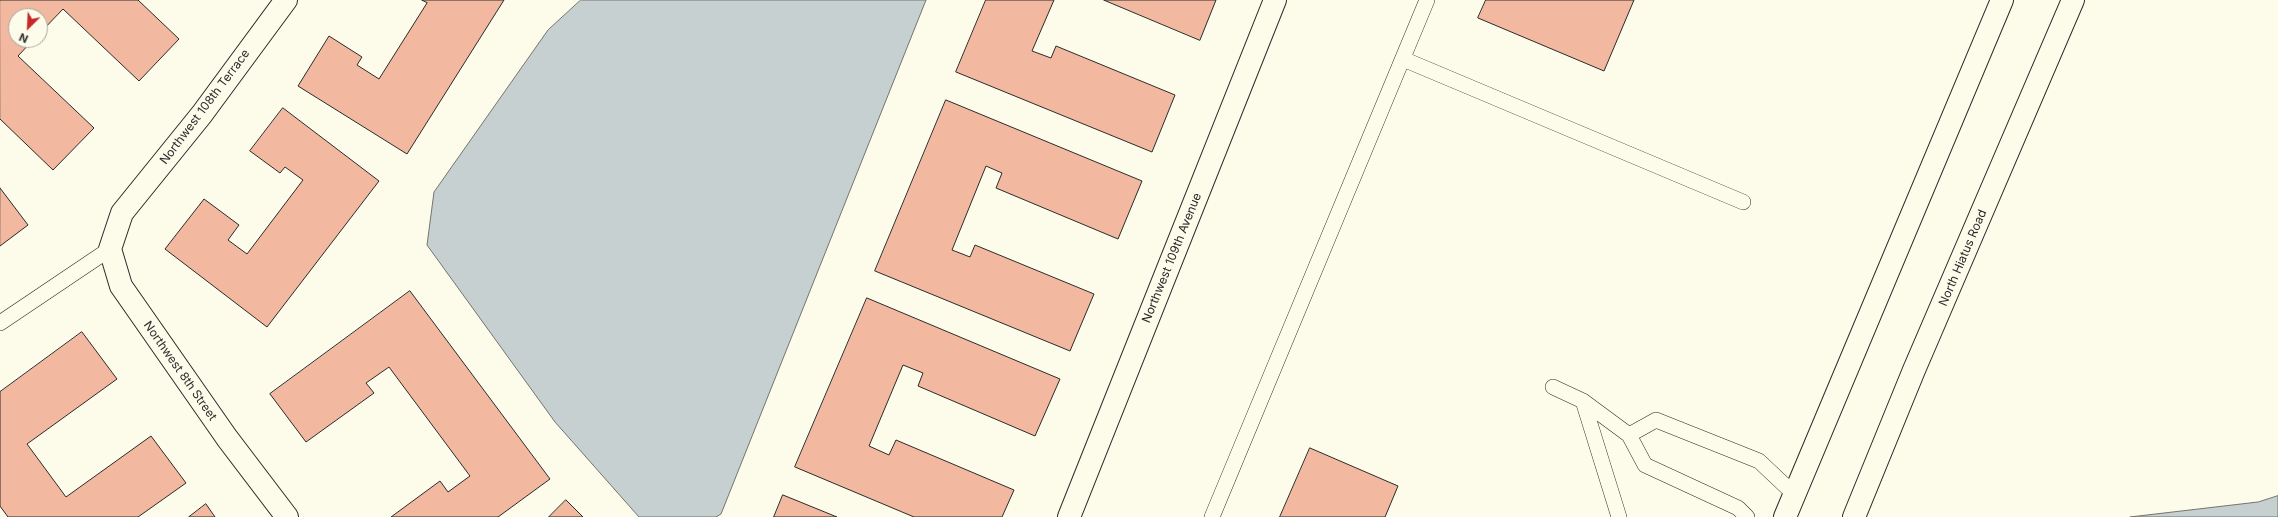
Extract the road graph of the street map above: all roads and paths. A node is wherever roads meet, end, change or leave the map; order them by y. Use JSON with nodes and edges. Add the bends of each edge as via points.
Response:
{"nodes":[{"id":1,"x":286,"y":0,"type":"edge"},
{"id":2,"x":1275,"y":0,"type":"edge"},
{"id":3,"x":1427,"y":0,"type":"edge"},
{"id":4,"x":2002,"y":0,"type":"edge"},
{"id":5,"x":2073,"y":0,"type":"edge"},
{"id":6,"x":1403,"y":59,"type":"junction"},
{"id":7,"x":1743,"y":202,"type":"dead end"},
{"id":8,"x":110,"y":249,"type":"junction"},
{"id":9,"x":0,"y":323,"type":"edge"},
{"id":10,"x":1553,"y":387,"type":"dead end"},
{"id":11,"x":1583,"y":401,"type":"junction"},
{"id":12,"x":1629,"y":436,"type":"junction"},
{"id":13,"x":1793,"y":493,"type":"junction"},
{"id":14,"x":287,"y":517,"type":"edge"},
{"id":15,"x":1069,"y":517,"type":"edge"},
{"id":16,"x":1212,"y":517,"type":"edge"},
{"id":17,"x":1619,"y":517,"type":"edge"},
{"id":18,"x":1747,"y":517,"type":"edge"},
{"id":19,"x":1785,"y":517,"type":"edge"},
{"id":20,"x":1802,"y":517,"type":"edge"},
{"id":21,"x":1854,"y":517,"type":"edge"}],
"edges":[{"from":1,"to":8,"type":"street","name":"Northwest 108th Terrace","via":[[202,114],[122,213]]},
{"from":2,"to":15,"type":"street","name":"Northwest 109th Avenue"},
{"from":3,"to":6,"type":"lane"},
{"from":4,"to":13,"type":"street"},
{"from":5,"to":21,"type":"street","name":"North Hiatus Road","via":[[1914,370]]},
{"from":6,"to":7,"type":"lane"},
{"from":6,"to":16,"type":"lane"},
{"from":8,"to":9,"type":"lane"},
{"from":8,"to":14,"type":"street","name":"Northwest 8th Street","via":[[121,286],[226,438]]},
{"from":10,"to":11,"type":"lane"},
{"from":11,"to":12,"type":"lane"},
{"from":11,"to":17,"type":"lane"},
{"from":12,"to":13,"type":"lane","via":[[1656,420],[1759,461]]},
{"from":12,"to":18,"type":"lane","via":[[1645,465],[1738,508]]},
{"from":13,"to":19,"type":"street"},
{"from":13,"to":20,"type":"street"}]}
